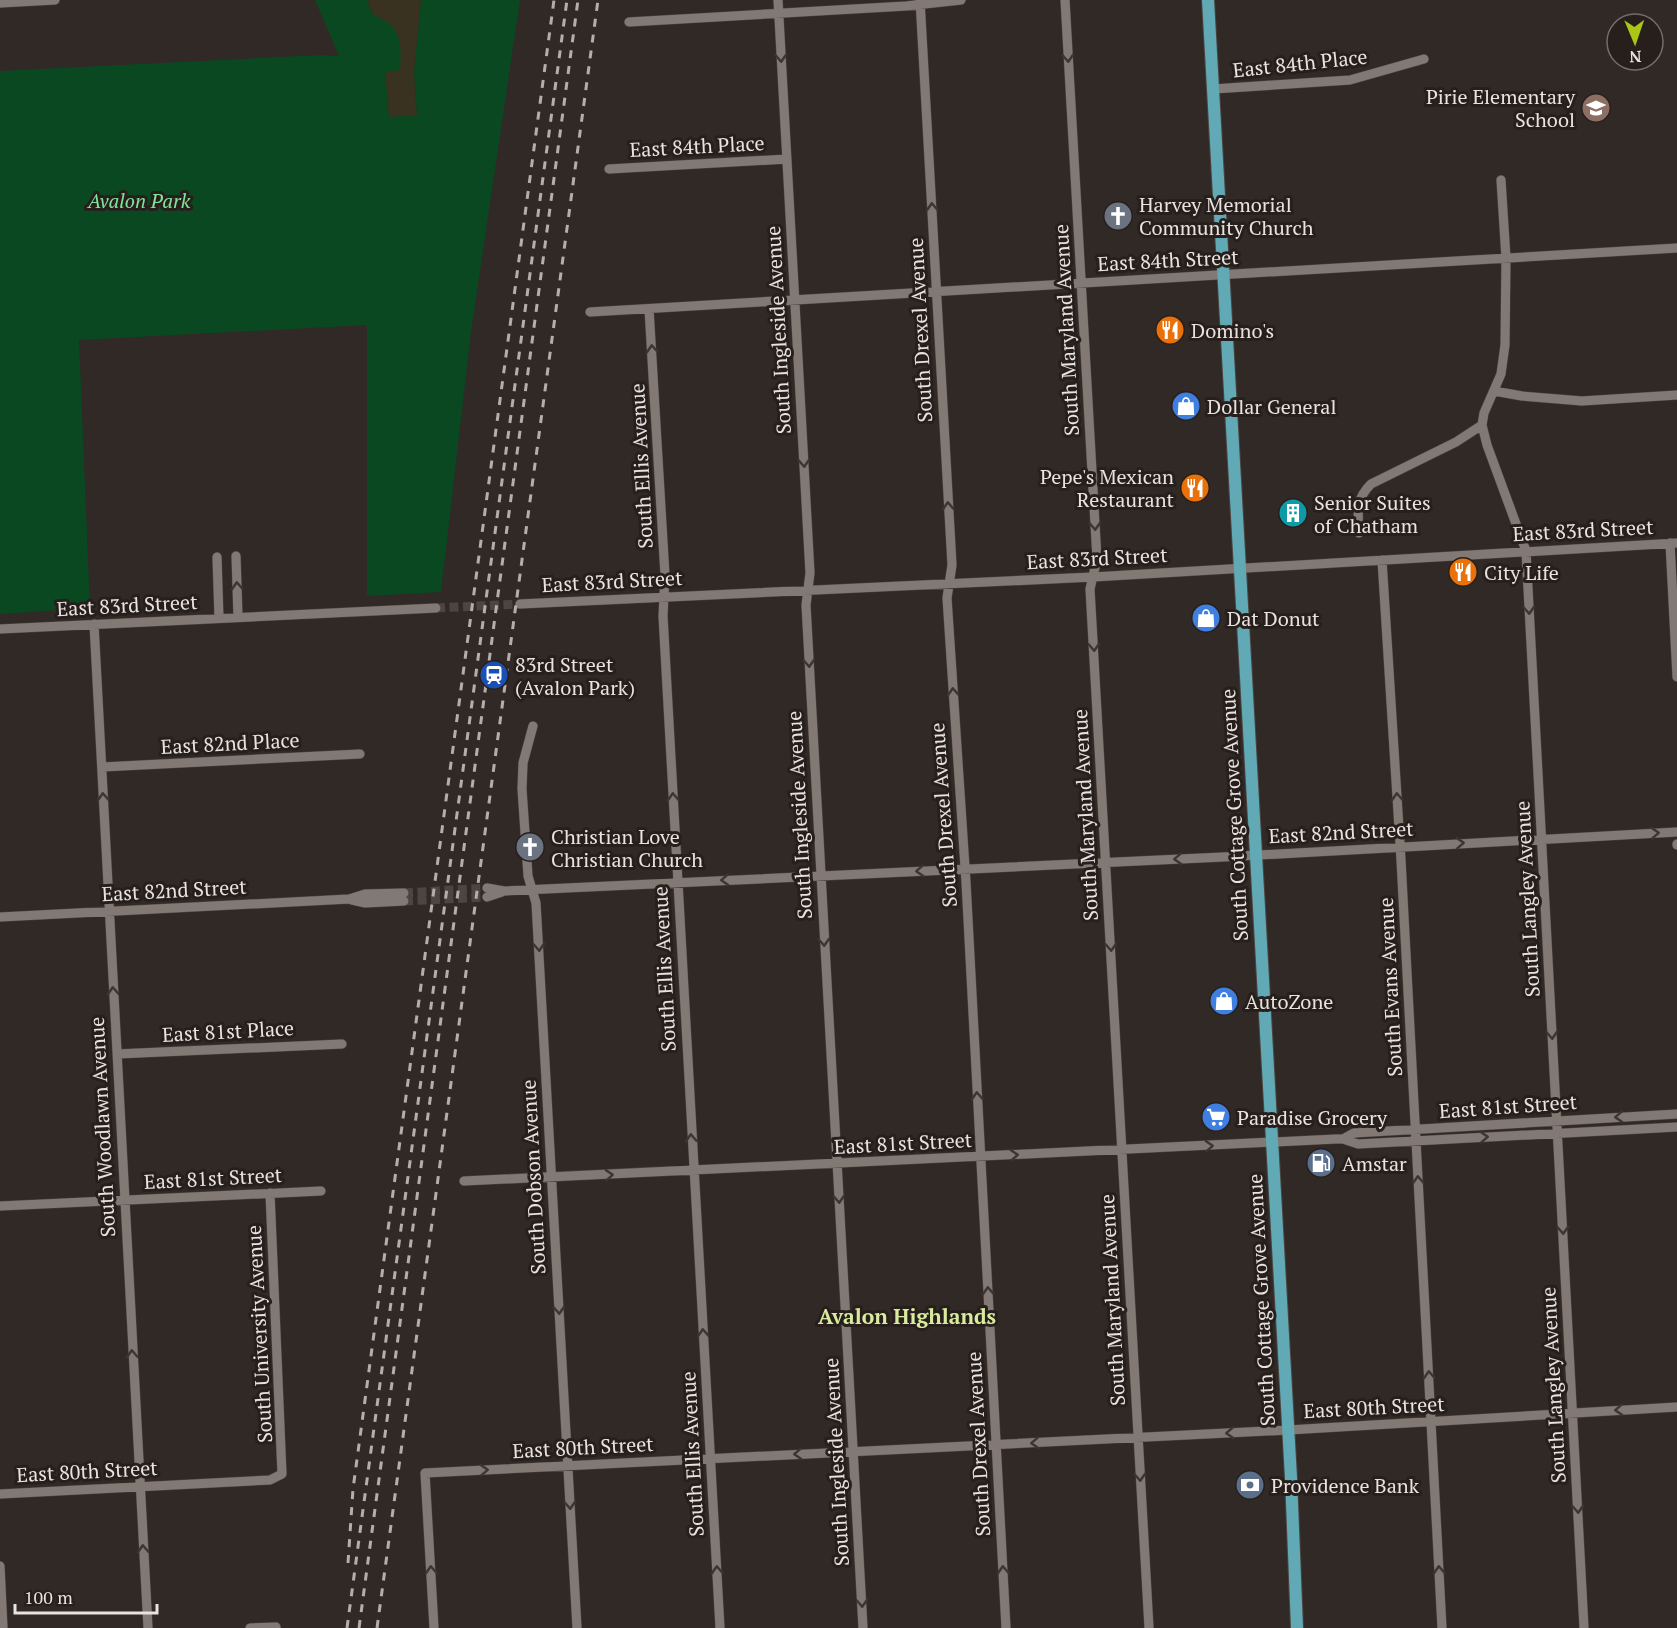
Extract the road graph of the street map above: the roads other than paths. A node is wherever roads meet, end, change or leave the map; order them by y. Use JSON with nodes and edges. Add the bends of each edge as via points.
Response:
{"nodes":[{"id":1,"x":50,"y":0,"type":"edge"},
{"id":2,"x":55,"y":0,"type":"edge"},
{"id":3,"x":778,"y":0,"type":"edge"},
{"id":4,"x":961,"y":0,"type":"edge"},
{"id":5,"x":1065,"y":0,"type":"edge"},
{"id":6,"x":1208,"y":0,"type":"edge"},
{"id":7,"x":920,"y":2,"type":"edge"},
{"id":8,"x":0,"y":3,"type":"edge"},
{"id":9,"x":779,"y":13,"type":"junction"},
{"id":10,"x":629,"y":22,"type":"dead end"},
{"id":11,"x":1424,"y":59,"type":"dead end"},
{"id":12,"x":1213,"y":89,"type":"junction"},
{"id":13,"x":787,"y":159,"type":"junction"},
{"id":14,"x":609,"y":169,"type":"dead end"},
{"id":15,"x":1501,"y":180,"type":"dead end"},
{"id":16,"x":1677,"y":248,"type":"edge"},
{"id":17,"x":1506,"y":258,"type":"junction"},
{"id":18,"x":1224,"y":275,"type":"junction"},
{"id":19,"x":1081,"y":283,"type":"junction"},
{"id":20,"x":936,"y":292,"type":"junction"},
{"id":21,"x":795,"y":300,"type":"junction"},
{"id":22,"x":649,"y":309,"type":"junction"},
{"id":23,"x":590,"y":312,"type":"dead end"},
{"id":24,"x":1494,"y":391,"type":"junction"},
{"id":25,"x":1677,"y":395,"type":"edge"},
{"id":26,"x":1482,"y":425,"type":"junction"},
{"id":27,"x":1359,"y":532,"type":"dead end"},
{"id":28,"x":1673,"y":543,"type":"edge"},
{"id":29,"x":1526,"y":552,"type":"junction"},
{"id":30,"x":236,"y":556,"type":"dead end"},
{"id":31,"x":217,"y":557,"type":"dead end"},
{"id":32,"x":1382,"y":560,"type":"junction"},
{"id":33,"x":1240,"y":568,"type":"junction"},
{"id":34,"x":1093,"y":577,"type":"junction"},
{"id":35,"x":949,"y":584,"type":"junction"},
{"id":36,"x":808,"y":590,"type":"junction"},
{"id":37,"x":664,"y":597,"type":"junction"},
{"id":38,"x":520,"y":604,"type":"tunnel mouth"},
{"id":39,"x":436,"y":608,"type":"tunnel mouth"},
{"id":40,"x":238,"y":617,"type":"junction"},
{"id":41,"x":219,"y":618,"type":"junction"},
{"id":42,"x":94,"y":624,"type":"junction"},
{"id":43,"x":0,"y":629,"type":"edge"},
{"id":44,"x":1677,"y":677,"type":"edge"},
{"id":45,"x":533,"y":726,"type":"dead end"},
{"id":46,"x":360,"y":754,"type":"dead end"},
{"id":47,"x":102,"y":767,"type":"junction"},
{"id":48,"x":1677,"y":832,"type":"edge"},
{"id":49,"x":1542,"y":839,"type":"junction"},
{"id":50,"x":1400,"y":847,"type":"junction"},
{"id":51,"x":1257,"y":855,"type":"junction"},
{"id":52,"x":1106,"y":863,"type":"junction"},
{"id":53,"x":965,"y":869,"type":"junction"},
{"id":54,"x":821,"y":876,"type":"junction"},
{"id":55,"x":677,"y":883,"type":"junction"},
{"id":56,"x":532,"y":890,"type":"junction"},
{"id":57,"x":487,"y":892,"type":"tunnel mouth"},
{"id":58,"x":404,"y":897,"type":"tunnel mouth"},
{"id":59,"x":109,"y":911,"type":"junction"},
{"id":60,"x":0,"y":917,"type":"edge"},
{"id":61,"x":342,"y":1044,"type":"dead end"},
{"id":62,"x":117,"y":1054,"type":"junction"},
{"id":63,"x":1677,"y":1114,"type":"edge"},
{"id":64,"x":1557,"y":1120,"type":"junction"},
{"id":65,"x":1677,"y":1127,"type":"edge"},
{"id":66,"x":1416,"y":1130,"type":"junction"},
{"id":67,"x":1558,"y":1134,"type":"junction"},
{"id":68,"x":1343,"y":1139,"type":"junction"},
{"id":69,"x":1416,"y":1141,"type":"junction"},
{"id":70,"x":1272,"y":1142,"type":"junction"},
{"id":71,"x":1122,"y":1150,"type":"junction"},
{"id":72,"x":981,"y":1157,"type":"junction"},
{"id":73,"x":837,"y":1164,"type":"junction"},
{"id":74,"x":693,"y":1171,"type":"junction"},
{"id":75,"x":551,"y":1178,"type":"junction"},
{"id":76,"x":464,"y":1181,"type":"dead end"},
{"id":77,"x":321,"y":1191,"type":"dead end"},
{"id":78,"x":270,"y":1193,"type":"junction"},
{"id":79,"x":124,"y":1200,"type":"junction"},
{"id":80,"x":0,"y":1206,"type":"edge"},
{"id":81,"x":1677,"y":1407,"type":"edge"},
{"id":82,"x":1573,"y":1413,"type":"junction"},
{"id":83,"x":1431,"y":1422,"type":"junction"},
{"id":84,"x":1288,"y":1430,"type":"junction"},
{"id":85,"x":1138,"y":1437,"type":"junction"},
{"id":86,"x":996,"y":1444,"type":"junction"},
{"id":87,"x":853,"y":1452,"type":"junction"},
{"id":88,"x":711,"y":1459,"type":"junction"},
{"id":89,"x":568,"y":1466,"type":"junction"},
{"id":90,"x":282,"y":1474,"type":"joint"},
{"id":91,"x":139,"y":1487,"type":"junction"},
{"id":92,"x":0,"y":1494,"type":"edge"},
{"id":93,"x":0,"y":1566,"type":"edge"},
{"id":94,"x":276,"y":1627,"type":"edge"},
{"id":95,"x":3,"y":1628,"type":"edge"},
{"id":96,"x":148,"y":1628,"type":"edge"},
{"id":97,"x":250,"y":1628,"type":"edge"},
{"id":98,"x":434,"y":1628,"type":"edge"},
{"id":99,"x":577,"y":1628,"type":"edge"},
{"id":100,"x":720,"y":1628,"type":"edge"},
{"id":101,"x":863,"y":1628,"type":"edge"},
{"id":102,"x":1006,"y":1628,"type":"edge"},
{"id":103,"x":1149,"y":1628,"type":"edge"},
{"id":104,"x":1297,"y":1628,"type":"edge"},
{"id":105,"x":1442,"y":1628,"type":"edge"},
{"id":106,"x":1584,"y":1628,"type":"edge"}],
"edges":[{"from":1,"to":2,"type":"street"},
{"from":1,"to":8,"type":"street"},
{"from":3,"to":9,"type":"street","name":"South Ingleside Avenue"},
{"from":4,"to":7,"type":"street"},
{"from":5,"to":19,"type":"street","name":"South Maryland Avenue","one_way":true},
{"from":6,"to":12,"type":"main road","name":"South Cottage Grove Avenue"},
{"from":7,"to":9,"type":"street"},
{"from":20,"to":7,"type":"street","name":"South Drexel Avenue","one_way":true},
{"from":9,"to":10,"type":"street"},
{"from":9,"to":13,"type":"street","name":"South Ingleside Avenue","one_way":true},
{"from":11,"to":12,"type":"street","name":"East 84th Place","via":[[1350,80]]},
{"from":12,"to":18,"type":"main road","name":"South Cottage Grove Avenue"},
{"from":13,"to":14,"type":"street","name":"East 84th Place"},
{"from":13,"to":21,"type":"street","name":"South Ingleside Avenue"},
{"from":15,"to":17,"type":"street"},
{"from":16,"to":17,"type":"street","name":"East 84th Street"},
{"from":17,"to":18,"type":"street","name":"East 84th Street"},
{"from":17,"to":24,"type":"street","via":[[1505,345]]},
{"from":18,"to":19,"type":"street","name":"East 84th Street"},
{"from":18,"to":33,"type":"main road","name":"South Cottage Grove Avenue"},
{"from":19,"to":20,"type":"street","name":"East 84th Street"},
{"from":19,"to":34,"type":"street","name":"South Maryland Avenue","one_way":true,"via":[[1097,559]]},
{"from":20,"to":21,"type":"street","name":"East 84th Street"},
{"from":35,"to":20,"type":"street","name":"South Drexel Avenue","one_way":true,"via":[[952,565]]},
{"from":21,"to":22,"type":"street","name":"East 84th Street"},
{"from":21,"to":36,"type":"street","name":"South Ingleside Avenue","one_way":true},
{"from":22,"to":23,"type":"street","name":"East 84th Street"},
{"from":37,"to":22,"type":"street","name":"South Ellis Avenue","one_way":true},
{"from":24,"to":25,"type":"street","via":[[1582,401]]},
{"from":24,"to":26,"type":"street"},
{"from":26,"to":27,"type":"street","via":[[1371,484],[1361,494]]},
{"from":26,"to":29,"type":"street","name":"South Langley Avenue"},
{"from":28,"to":29,"type":"street","name":"East 83rd Street"},
{"from":28,"to":44,"type":"street"},
{"from":29,"to":32,"type":"street","name":"East 83rd Street"},
{"from":29,"to":49,"type":"street","name":"South Langley Avenue","one_way":true},
{"from":40,"to":30,"type":"street","one_way":true},
{"from":31,"to":41,"type":"street"},
{"from":32,"to":33,"type":"street","name":"East 83rd Street"},
{"from":50,"to":32,"type":"street","name":"South Evans Avenue","one_way":true},
{"from":33,"to":34,"type":"street","name":"East 83rd Street"},
{"from":33,"to":51,"type":"main road","name":"South Cottage Grove Avenue"},
{"from":34,"to":35,"type":"street","name":"East 83rd Street"},
{"from":34,"to":52,"type":"street","name":"South Maryland Avenue","one_way":true,"via":[[1090,589]]},
{"from":35,"to":36,"type":"street","name":"East 83rd Street"},
{"from":53,"to":35,"type":"street","name":"South Drexel Avenue","one_way":true},
{"from":36,"to":37,"type":"street","name":"East 83rd Street"},
{"from":36,"to":54,"type":"street","name":"South Ingleside Avenue","one_way":true},
{"from":37,"to":38,"type":"street","name":"East 83rd Street"},
{"from":55,"to":37,"type":"street","name":"South Ellis Avenue","one_way":true},
{"from":39,"to":40,"type":"street","name":"East 83rd Street"},
{"from":40,"to":41,"type":"street","name":"East 83rd Street"},
{"from":41,"to":42,"type":"street","name":"East 83rd Street"},
{"from":42,"to":43,"type":"street","name":"East 83rd Street"},
{"from":42,"to":47,"type":"street","name":"South Woodlawn Avenue"},
{"from":45,"to":56,"type":"street","name":"South Dobson Avenue","via":[[523,763],[522,789]]},
{"from":46,"to":47,"type":"street","name":"East 82nd Place"},
{"from":59,"to":47,"type":"street","name":"South Woodlawn Avenue","one_way":true},
{"from":49,"to":48,"type":"street","name":"East 82nd Street","one_way":true},
{"from":50,"to":49,"type":"street","name":"East 82nd Street","one_way":true},
{"from":49,"to":64,"type":"street","name":"South Langley Avenue","one_way":true},
{"from":50,"to":51,"type":"street","name":"East 82nd Street"},
{"from":50,"to":66,"type":"street","name":"South Evans Avenue"},
{"from":51,"to":52,"type":"street","name":"East 82nd Street","one_way":true},
{"from":51,"to":70,"type":"main road","name":"South Cottage Grove Avenue"},
{"from":52,"to":53,"type":"street","name":"East 82nd Street"},
{"from":52,"to":71,"type":"street","name":"South Maryland Avenue","one_way":true},
{"from":53,"to":54,"type":"street","name":"East 82nd Street","one_way":true},
{"from":72,"to":53,"type":"street","name":"South Drexel Avenue","one_way":true},
{"from":54,"to":55,"type":"street","name":"East 82nd Street","one_way":true},
{"from":54,"to":73,"type":"street","name":"South Ingleside Avenue","one_way":true},
{"from":55,"to":56,"type":"street","name":"East 82nd Street"},
{"from":74,"to":55,"type":"street","name":"South Ellis Avenue","one_way":true},
{"from":56,"to":57,"type":"street","name":"East 82nd Street"},
{"from":56,"to":75,"type":"street","name":"South Dobson Avenue","one_way":true,"via":[[536,903]]},
{"from":58,"to":59,"type":"street","name":"East 82nd Street","via":[[365,903],[349,899]]},
{"from":59,"to":60,"type":"street","name":"East 82nd Street"},
{"from":62,"to":59,"type":"street","name":"South Woodlawn Avenue","one_way":true},
{"from":61,"to":62,"type":"street","name":"East 81st Place"},
{"from":62,"to":79,"type":"street","name":"South Woodlawn Avenue"},
{"from":63,"to":64,"type":"street","name":"East 81st Street","one_way":true},
{"from":64,"to":66,"type":"street","name":"East 81st Street"},
{"from":64,"to":67,"type":"street","name":"South Langley Avenue"},
{"from":65,"to":67,"type":"street","name":"East 81st Street"},
{"from":66,"to":68,"type":"street","name":"East 81st Street","via":[[1354,1133]]},
{"from":66,"to":69,"type":"street","name":"South Evans Avenue"},
{"from":69,"to":67,"type":"street","name":"East 81st Street","one_way":true},
{"from":67,"to":82,"type":"street","name":"South Langley Avenue","one_way":true},
{"from":68,"to":69,"type":"street","name":"East 81st Street","via":[[1358,1144]]},
{"from":68,"to":70,"type":"street","name":"East 81st Street"},
{"from":83,"to":69,"type":"street","name":"South Evans Avenue","one_way":true},
{"from":71,"to":70,"type":"street","name":"East 81st Street","one_way":true},
{"from":70,"to":84,"type":"main road","name":"South Cottage Grove Avenue"},
{"from":72,"to":71,"type":"street","name":"East 81st Street","one_way":true},
{"from":71,"to":85,"type":"street","name":"South Maryland Avenue"},
{"from":72,"to":73,"type":"street","name":"East 81st Street"},
{"from":86,"to":72,"type":"street","name":"South Drexel Avenue","one_way":true},
{"from":73,"to":74,"type":"street","name":"East 81st Street"},
{"from":73,"to":87,"type":"street","name":"South Ingleside Avenue","one_way":true},
{"from":75,"to":74,"type":"street","name":"East 81st Street","one_way":true},
{"from":88,"to":74,"type":"street","name":"South Ellis Avenue","one_way":true},
{"from":75,"to":76,"type":"street","name":"East 81st Street"},
{"from":75,"to":89,"type":"street","name":"South Dobson Avenue","one_way":true},
{"from":77,"to":78,"type":"street","name":"East 81st Street"},
{"from":78,"to":79,"type":"street","name":"East 81st Street"},
{"from":78,"to":90,"type":"street","name":"South University Avenue"},
{"from":79,"to":80,"type":"street","name":"East 81st Street"},
{"from":91,"to":79,"type":"street","name":"South Woodlawn Avenue","one_way":true},
{"from":81,"to":82,"type":"street","name":"East 80th Street","one_way":true},
{"from":82,"to":83,"type":"street","name":"East 80th Street"},
{"from":82,"to":106,"type":"street","name":"South Langley Avenue","one_way":true},
{"from":83,"to":84,"type":"street","name":"East 80th Street"},
{"from":105,"to":83,"type":"street","name":"South Evans Avenue","one_way":true},
{"from":84,"to":85,"type":"street","name":"East 80th Street","one_way":true},
{"from":84,"to":104,"type":"main road","name":"South Cottage Grove Avenue"},
{"from":85,"to":86,"type":"street","name":"East 80th Street","one_way":true},
{"from":85,"to":103,"type":"street","name":"South Maryland Avenue","one_way":true},
{"from":86,"to":87,"type":"street","name":"East 80th Street"},
{"from":102,"to":86,"type":"street","name":"South Drexel Avenue","one_way":true},
{"from":87,"to":88,"type":"street","name":"East 80th Street","one_way":true},
{"from":87,"to":101,"type":"street","name":"South Ingleside Avenue","one_way":true},
{"from":88,"to":89,"type":"street","name":"East 80th Street"},
{"from":100,"to":88,"type":"street","name":"South Ellis Avenue","one_way":true},
{"from":98,"to":89,"type":"street","name":"East 80th Street","one_way":true,"via":[[425,1473]]},
{"from":89,"to":99,"type":"street","name":"South Dobson Avenue","one_way":true},
{"from":90,"to":91,"type":"street","name":"East 80th Street","via":[[270,1480]]},
{"from":91,"to":92,"type":"street","name":"East 80th Street"},
{"from":96,"to":91,"type":"street","name":"South Woodlawn Avenue","one_way":true},
{"from":93,"to":95,"type":"street"},
{"from":94,"to":97,"type":"street"}]}
